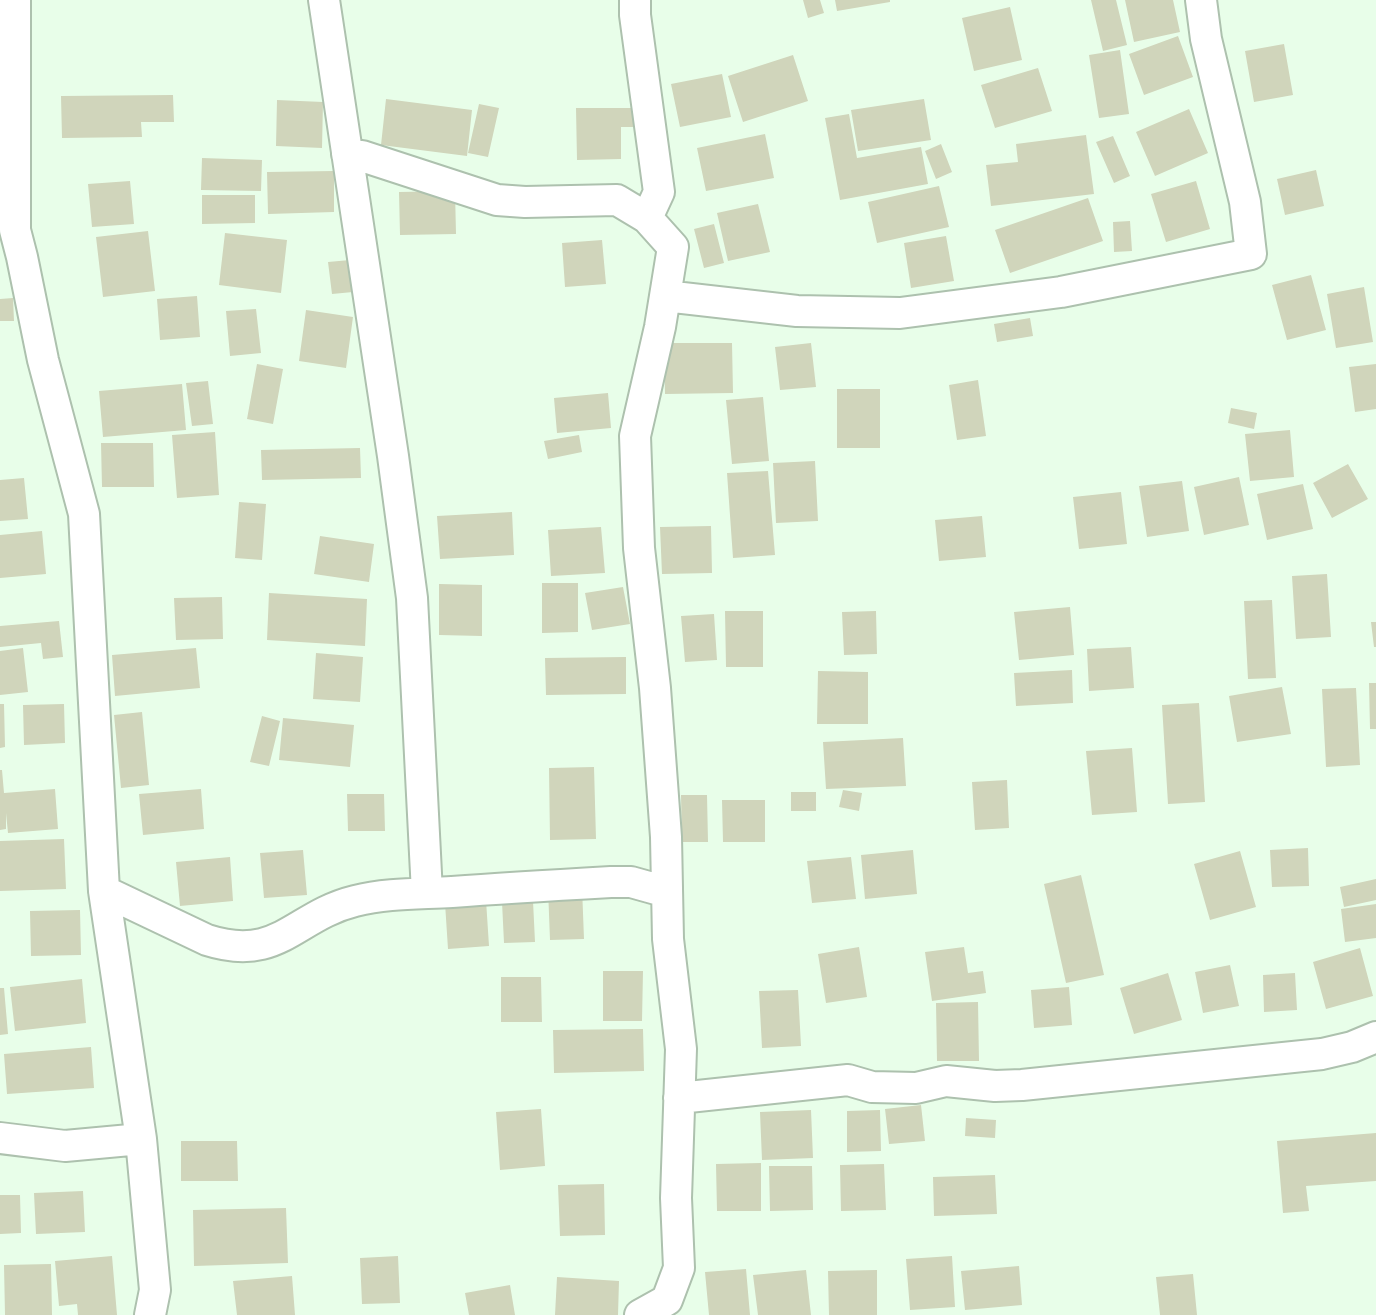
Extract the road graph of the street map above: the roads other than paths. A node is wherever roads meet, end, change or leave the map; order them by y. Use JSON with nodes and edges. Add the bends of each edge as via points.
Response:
{"nodes":[{"id":1,"x":15,"y":0,"type":"edge"},
{"id":2,"x":324,"y":0,"type":"edge"},
{"id":3,"x":635,"y":0,"type":"edge"},
{"id":4,"x":1201,"y":0,"type":"edge"},
{"id":5,"x":347,"y":154,"type":"junction"},
{"id":6,"x":647,"y":218,"type":"junction"},
{"id":7,"x":665,"y":296,"type":"junction"},
{"id":8,"x":667,"y":889,"type":"junction"},
{"id":9,"x":104,"y":891,"type":"junction"},
{"id":10,"x":427,"y":893,"type":"junction"},
{"id":11,"x":1376,"y":1037,"type":"edge"},
{"id":12,"x":679,"y":1098,"type":"junction"},
{"id":13,"x":0,"y":1138,"type":"edge"},
{"id":14,"x":141,"y":1139,"type":"junction"},
{"id":15,"x":150,"y":1315,"type":"edge"},
{"id":16,"x":640,"y":1315,"type":"edge"}],
"edges":[{"from":1,"to":9,"type":"street","via":[[15,230],[84,514]]},
{"from":2,"to":5,"type":"street"},
{"from":3,"to":6,"type":"street","via":[[659,192]]},
{"from":4,"to":7,"type":"street","via":[[1245,202],[1251,254],[1061,292],[900,313],[797,311]]},
{"from":5,"to":6,"type":"street","via":[[497,200],[617,200]]},
{"from":5,"to":10,"type":"street","via":[[412,598]]},
{"from":6,"to":7,"type":"street","via":[[673,247]]},
{"from":7,"to":8,"type":"street","via":[[635,436]]},
{"from":8,"to":10,"type":"street","via":[[611,882]]},
{"from":8,"to":12,"type":"street","via":[[681,1049]]},
{"from":9,"to":10,"type":"street","via":[[207,940],[249,947],[278,940],[333,907],[378,896]]},
{"from":9,"to":14,"type":"street"},
{"from":11,"to":12,"type":"street","via":[[1322,1054],[1022,1085],[946,1081],[916,1088],[872,1087],[848,1080]]},
{"from":12,"to":16,"type":"street","via":[[679,1268],[667,1300]]},
{"from":13,"to":14,"type":"street","via":[[65,1146]]},
{"from":14,"to":15,"type":"street","via":[[155,1290]]}]}
